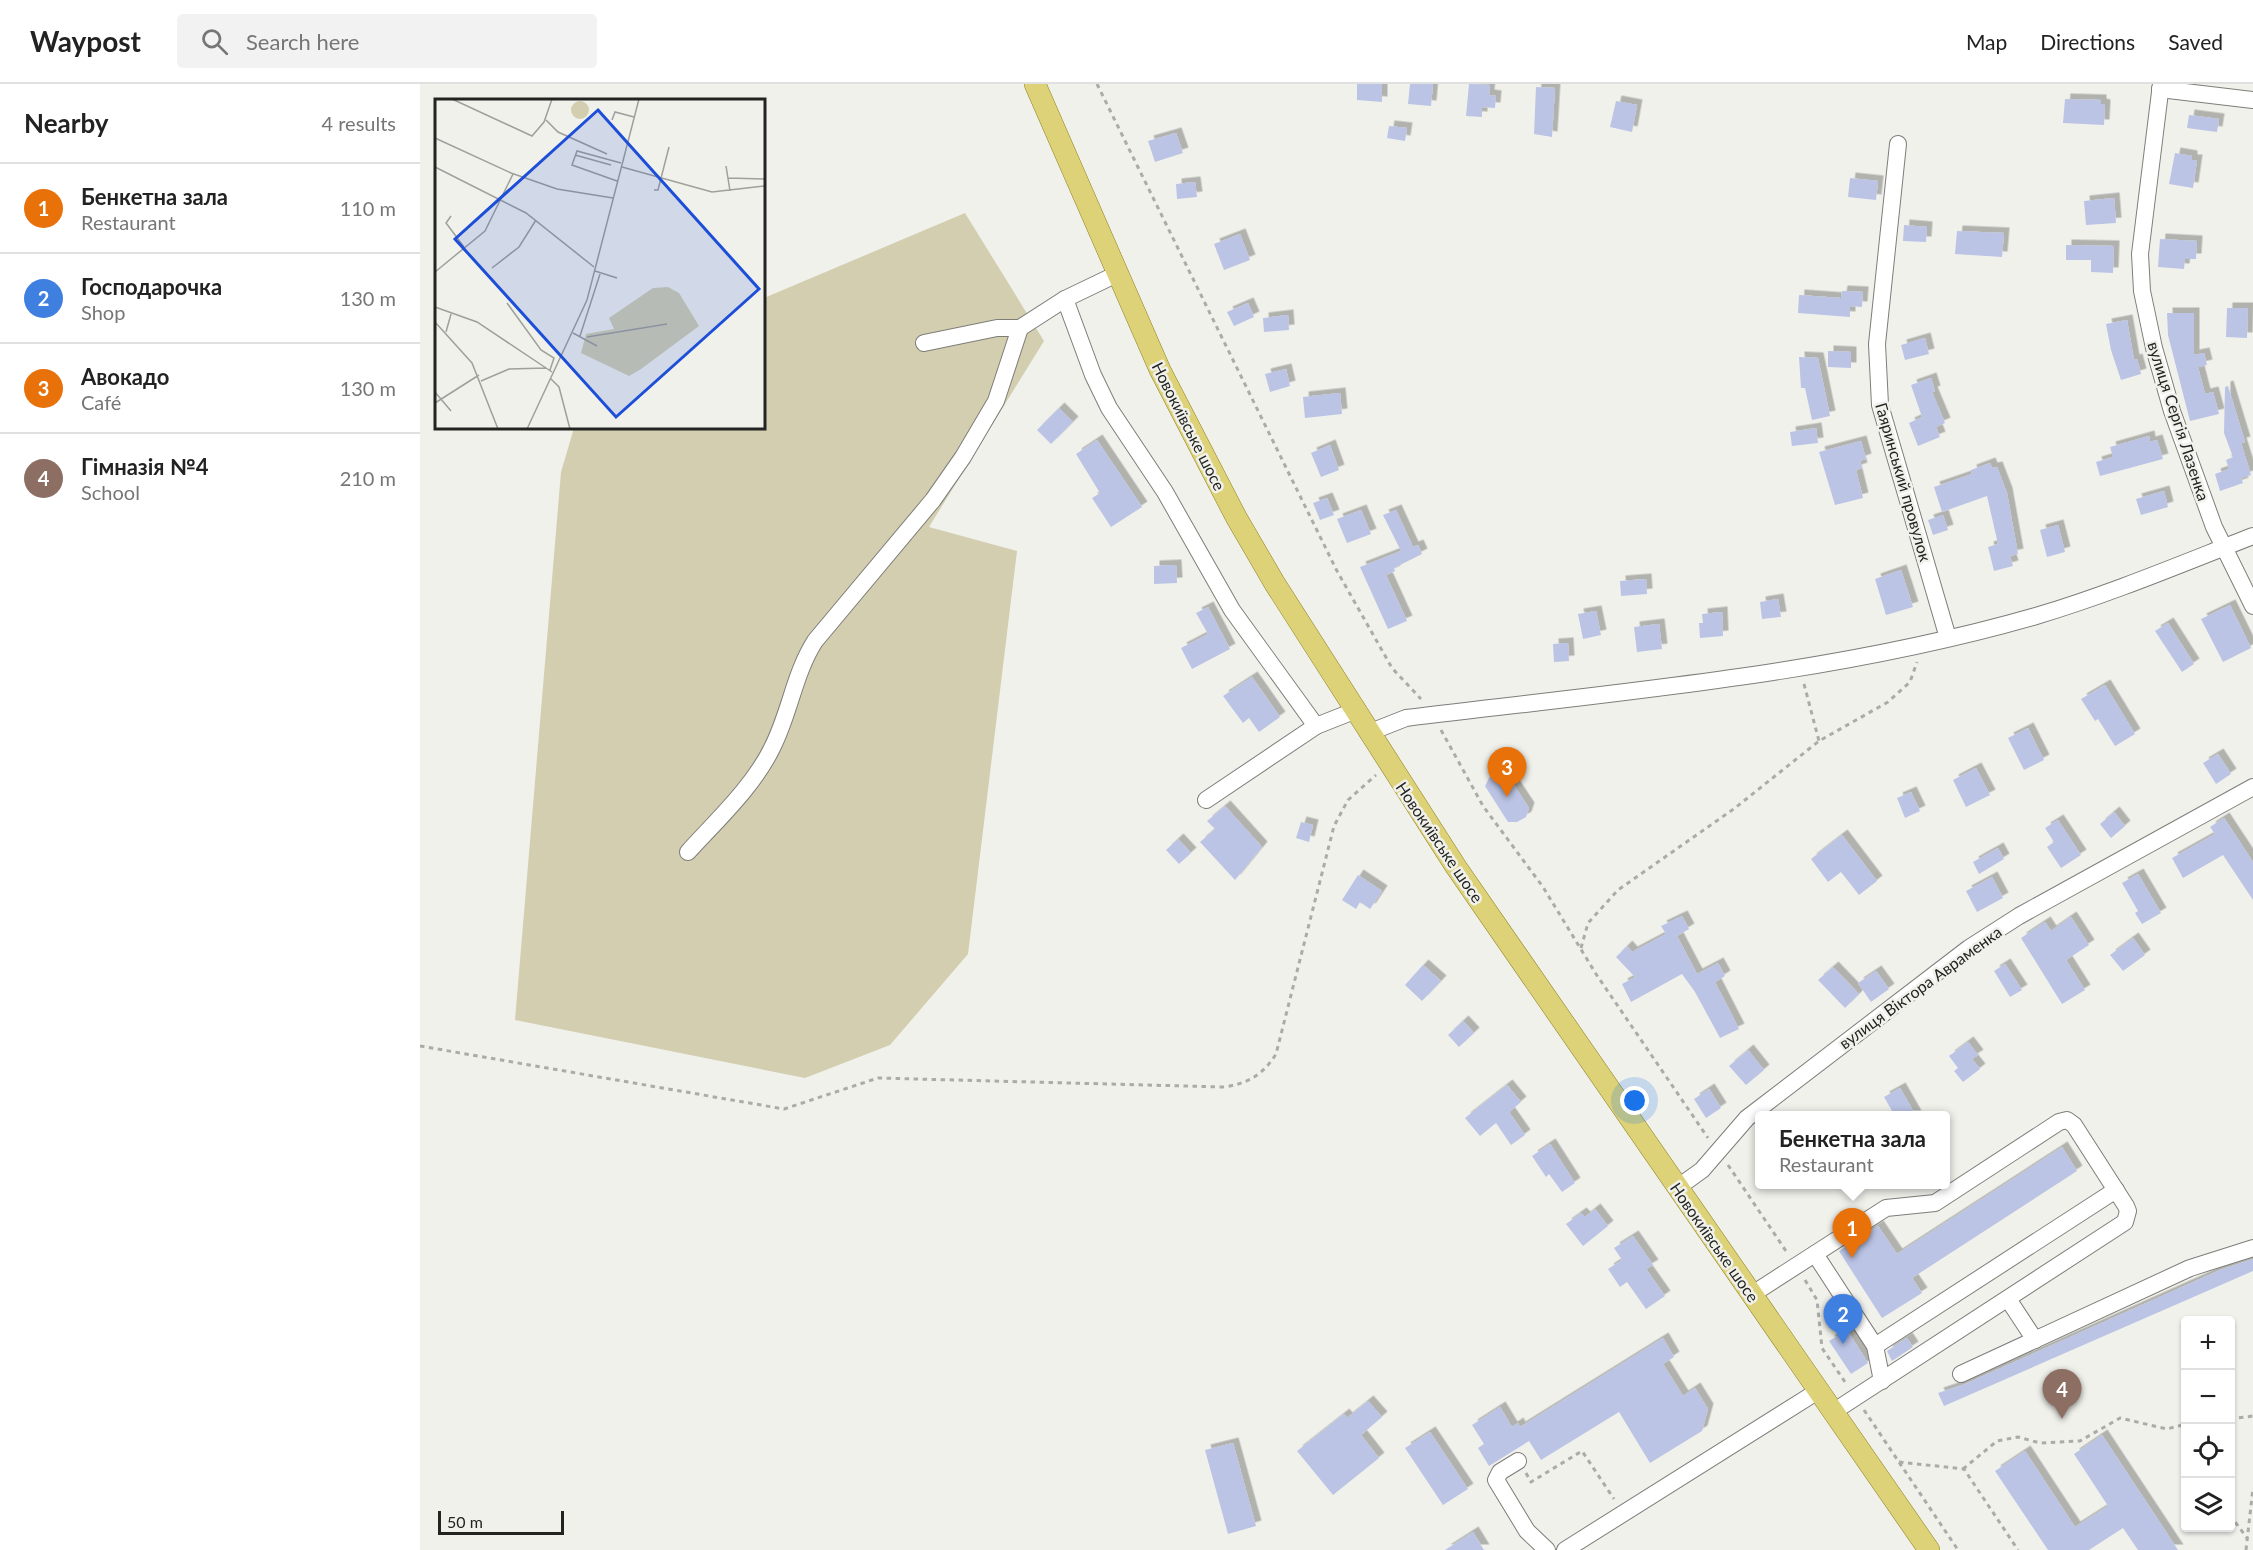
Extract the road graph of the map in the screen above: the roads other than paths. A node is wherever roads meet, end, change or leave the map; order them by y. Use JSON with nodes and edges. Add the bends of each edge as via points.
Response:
{"nodes":[{"id":1,"x":1035,"y":84,"type":"edge"},
{"id":2,"x":2160,"y":87,"type":"edge"},
{"id":3,"x":2253,"y":100,"type":"edge"},
{"id":4,"x":1898,"y":144,"type":"dead end"},
{"id":5,"x":1117,"y":274,"type":"junction"},
{"id":6,"x":1065,"y":299,"type":"junction"},
{"id":7,"x":1020,"y":328,"type":"junction"},
{"id":8,"x":924,"y":343,"type":"dead end"},
{"id":9,"x":2253,"y":536,"type":"edge"},
{"id":10,"x":2223,"y":548,"type":"junction"},
{"id":11,"x":2253,"y":606,"type":"edge"},
{"id":12,"x":1948,"y":639,"type":"junction"},
{"id":13,"x":1354,"y":711,"type":"junction"},
{"id":14,"x":1316,"y":726,"type":"junction"},
{"id":15,"x":1368,"y":733,"type":"junction"},
{"id":16,"x":2253,"y":787,"type":"edge"},
{"id":17,"x":1206,"y":800,"type":"dead end"},
{"id":18,"x":688,"y":852,"type":"dead end"},
{"id":19,"x":1756,"y":1111,"type":"edge"},
{"id":20,"x":1755,"y":1112,"type":"edge"},
{"id":21,"x":1677,"y":1188,"type":"junction"},
{"id":22,"x":2116,"y":1190,"type":"junction"},
{"id":23,"x":2253,"y":1248,"type":"edge"},
{"id":24,"x":1815,"y":1254,"type":"junction"},
{"id":25,"x":1752,"y":1295,"type":"junction"},
{"id":26,"x":2008,"y":1299,"type":"junction"},
{"id":27,"x":2035,"y":1340,"type":"junction"},
{"id":28,"x":1875,"y":1346,"type":"junction"},
{"id":29,"x":1961,"y":1374,"type":"dead end"},
{"id":30,"x":1882,"y":1381,"type":"junction"},
{"id":31,"x":1818,"y":1391,"type":"junction"},
{"id":32,"x":1833,"y":1412,"type":"junction"},
{"id":33,"x":1518,"y":1461,"type":"road end"},
{"id":34,"x":1547,"y":1550,"type":"edge"},
{"id":35,"x":1565,"y":1550,"type":"edge"},
{"id":36,"x":1929,"y":1550,"type":"edge"}],
"edges":[{"from":1,"to":5,"type":"main road","name":"Новокиївське шосе"},
{"from":2,"to":3,"type":"street"},
{"from":2,"to":10,"type":"street","name":"вулиця Сергія Лазенка","via":[[2140,254],[2142,291],[2164,386]]},
{"from":4,"to":12,"type":"street","name":"Гаяринський провулок","via":[[1876,344],[1880,405]]},
{"from":5,"to":6,"type":"street"},
{"from":5,"to":13,"type":"main road","name":"Новокиївське шосе","via":[[1174,399],[1236,517]]},
{"from":6,"to":7,"type":"street"},
{"from":6,"to":14,"type":"street","via":[[1108,408],[1165,492],[1232,610]]},
{"from":7,"to":8,"type":"street","via":[[998,328]]},
{"from":7,"to":18,"type":"street","via":[[1003,385],[984,425],[933,500],[815,641],[801,667],[767,758]]},
{"from":9,"to":10,"type":"street"},
{"from":10,"to":11,"type":"street","name":"вулиця Сергія Лазенка"},
{"from":10,"to":12,"type":"street","via":[[2073,604]]},
{"from":12,"to":15,"type":"street","via":[[1798,668],[1432,715],[1394,722]]},
{"from":13,"to":14,"type":"street"},
{"from":13,"to":15,"type":"main road","name":"Новокиївське шосе"},
{"from":14,"to":17,"type":"street"},
{"from":15,"to":21,"type":"main road","name":"Новокиївське шосе"},
{"from":16,"to":19,"type":"street","name":"вулиця Віктора Авраменка","via":[[1978,941]]},
{"from":20,"to":21,"type":"street","name":"вулиця Віктора Авраменка","via":[[1702,1170]]},
{"from":21,"to":25,"type":"main road","name":"Новокиївське шосе"},
{"from":22,"to":24,"type":"street","via":[[2067,1120],[1935,1203],[1886,1208]]},
{"from":22,"to":26,"type":"street","via":[[2128,1211],[2125,1222]]},
{"from":22,"to":28,"type":"street"},
{"from":23,"to":27,"type":"street","via":[[2190,1268]]},
{"from":24,"to":25,"type":"street"},
{"from":24,"to":28,"type":"street"},
{"from":25,"to":31,"type":"main road","name":"Новокиївське шосе"},
{"from":26,"to":27,"type":"street"},
{"from":26,"to":30,"type":"street"},
{"from":27,"to":29,"type":"street"},
{"from":28,"to":30,"type":"street"},
{"from":30,"to":32,"type":"street"},
{"from":31,"to":32,"type":"main road","name":"Новокиївське шосе"},
{"from":31,"to":35,"type":"street"},
{"from":32,"to":36,"type":"main road","name":"Новокиївське шосе"},
{"from":33,"to":34,"type":"street","via":[[1500,1472],[1496,1480],[1527,1531]]}]}
